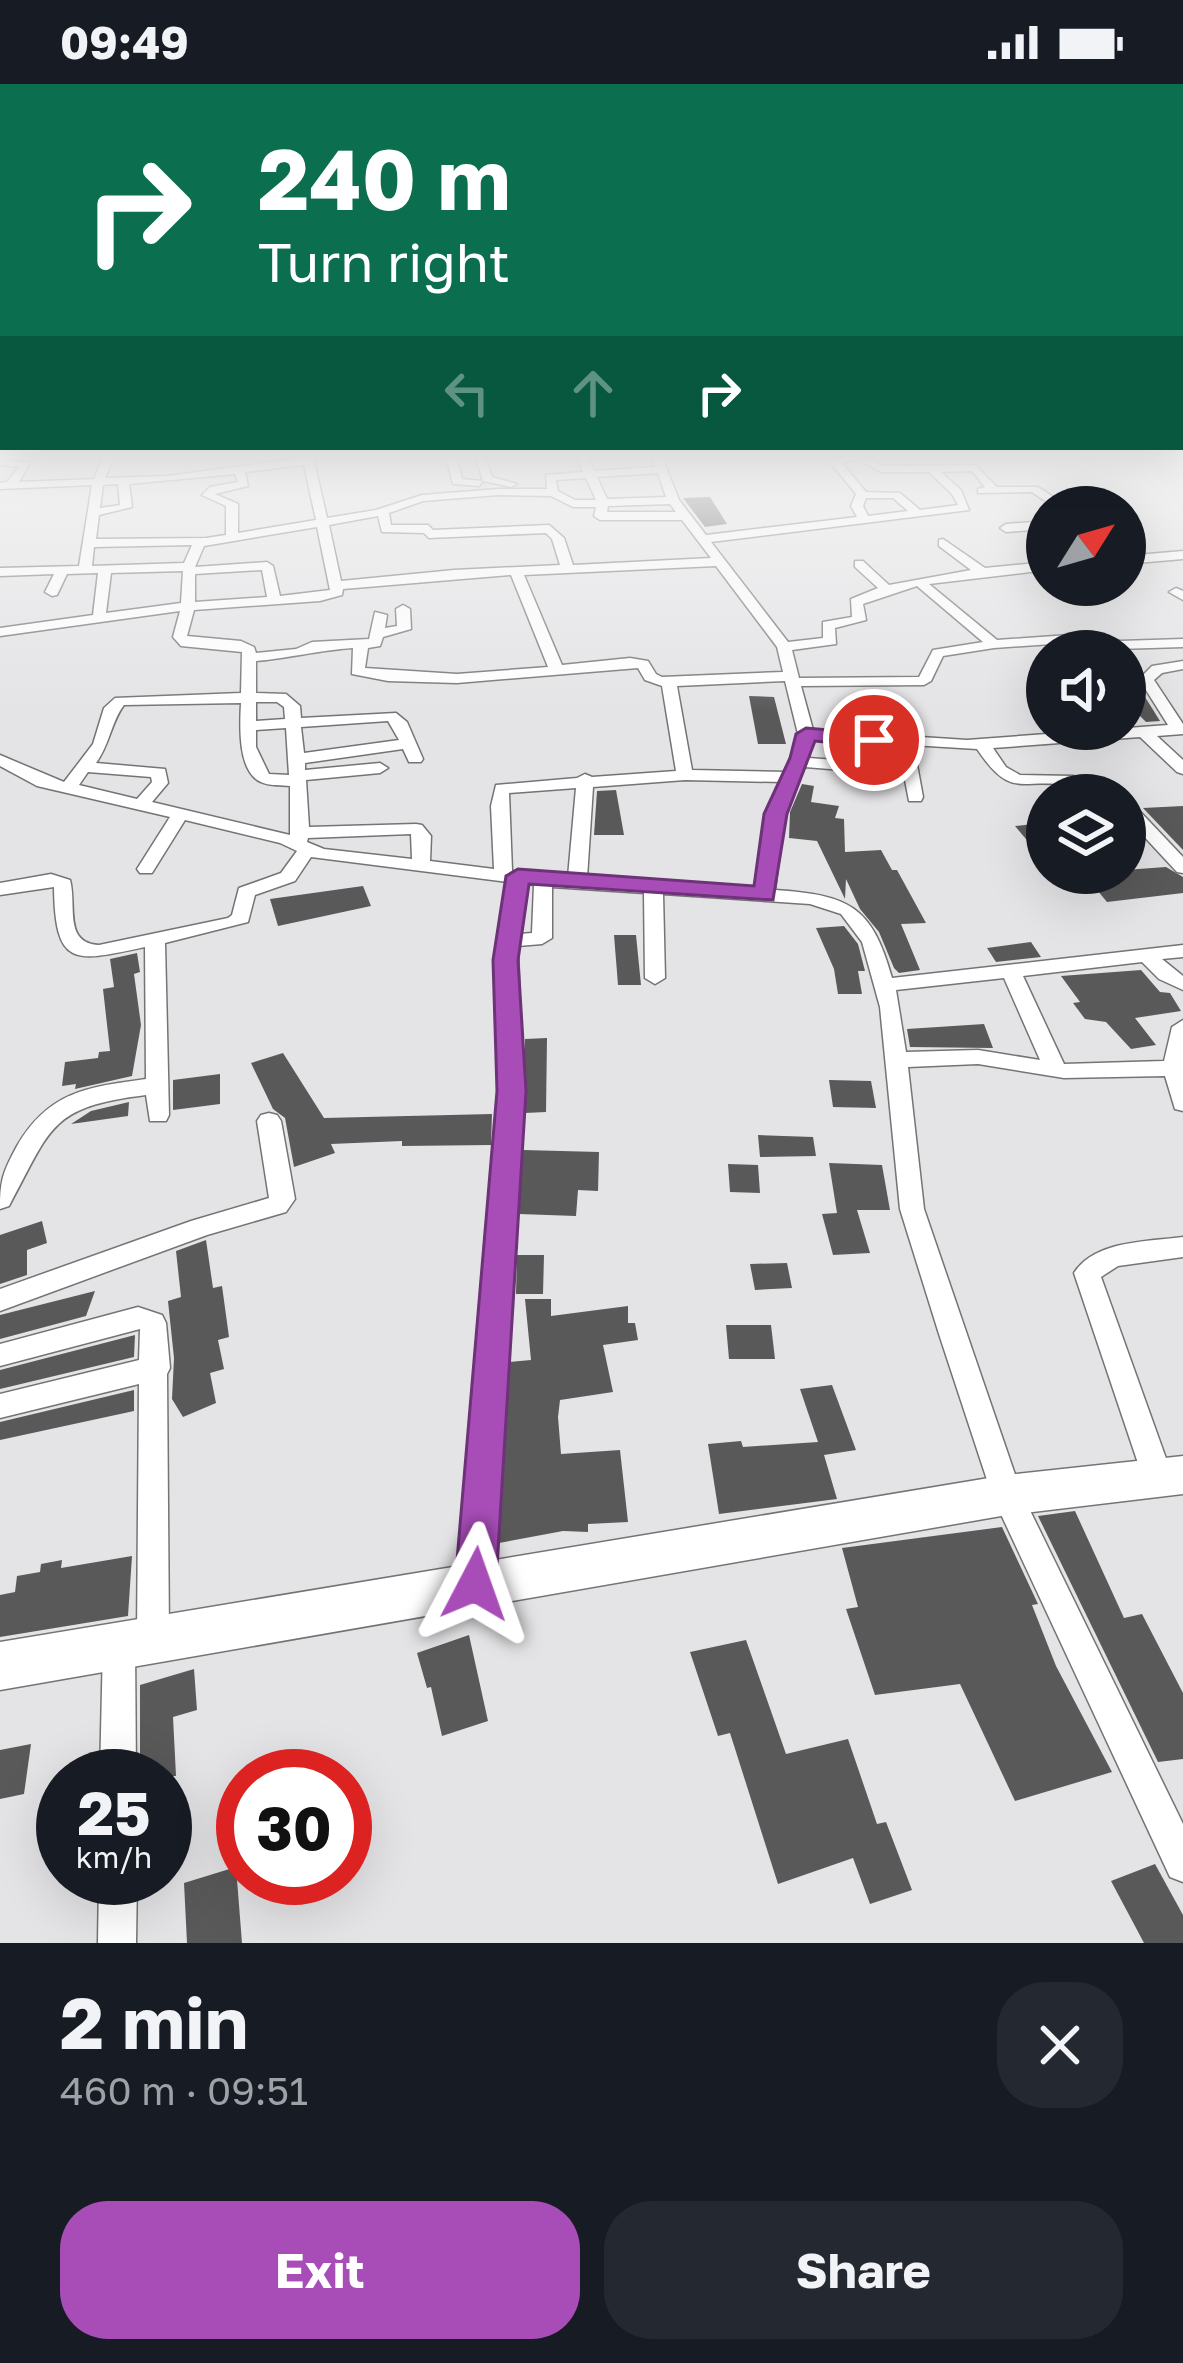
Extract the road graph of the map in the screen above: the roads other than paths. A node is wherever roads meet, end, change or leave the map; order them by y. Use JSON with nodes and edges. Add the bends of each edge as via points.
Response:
{"nodes":[{"id":1,"x":92,"y":539,"type":"edge"},
{"id":2,"x":214,"y":539,"type":"edge"},
{"id":3,"x":329,"y":539,"type":"edge"},
{"id":4,"x":558,"y":539,"type":"edge"},
{"id":5,"x":703,"y":539,"type":"edge"},
{"id":6,"x":203,"y":541,"type":"junction"},
{"id":7,"x":91,"y":543,"type":"junction"},
{"id":8,"x":943,"y":543,"type":"dead end"},
{"id":9,"x":1163,"y":545,"type":"dead end"},
{"id":10,"x":1180,"y":555,"type":"edge"},
{"id":11,"x":1146,"y":558,"type":"edge"},
{"id":12,"x":716,"y":562,"type":"junction"},
{"id":13,"x":859,"y":564,"type":"dead end"},
{"id":14,"x":86,"y":569,"type":"junction"},
{"id":15,"x":189,"y":569,"type":"junction"},
{"id":16,"x":568,"y":569,"type":"junction"},
{"id":17,"x":1026,"y":569,"type":"edge"},
{"id":18,"x":63,"y":570,"type":"junction"},
{"id":19,"x":105,"y":570,"type":"junction"},
{"id":20,"x":515,"y":572,"type":"junction"},
{"id":21,"x":985,"y":574,"type":"junction"},
{"id":22,"x":4,"y":579,"type":"edge"},
{"id":23,"x":922,"y":584,"type":"junction"},
{"id":24,"x":339,"y":585,"type":"junction"},
{"id":25,"x":889,"y":591,"type":"junction"},
{"id":26,"x":52,"y":592,"type":"dead end"},
{"id":27,"x":274,"y":599,"type":"junction"},
{"id":28,"x":188,"y":606,"type":"junction"},
{"id":29,"x":403,"y":609,"type":"dead end"},
{"id":30,"x":380,"y":615,"type":"dead end"},
{"id":31,"x":99,"y":617,"type":"junction"},
{"id":32,"x":0,"y":632,"type":"edge"},
{"id":33,"x":379,"y":633,"type":"junction"},
{"id":34,"x":1183,"y":643,"type":"edge"},
{"id":35,"x":361,"y":644,"type":"junction"},
{"id":36,"x":994,"y":644,"type":"junction"},
{"id":37,"x":784,"y":647,"type":"junction"},
{"id":38,"x":247,"y":658,"type":"junction"},
{"id":39,"x":1183,"y":665,"type":"edge"},
{"id":40,"x":556,"y":669,"type":"junction"},
{"id":41,"x":792,"y":679,"type":"junction"},
{"id":42,"x":669,"y":682,"type":"junction"},
{"id":43,"x":250,"y":696,"type":"junction"},
{"id":44,"x":293,"y":723,"type":"junction"},
{"id":45,"x":246,"y":726,"type":"junction"},
{"id":46,"x":1180,"y":729,"type":"edge"},
{"id":47,"x":806,"y":734,"type":"junction"},
{"id":48,"x":1146,"y":734,"type":"joint"},
{"id":49,"x":1026,"y":741,"type":"edge"},
{"id":50,"x":908,"y":743,"type":"junction"},
{"id":51,"x":982,"y":744,"type":"junction"},
{"id":52,"x":250,"y":753,"type":"junction"},
{"id":53,"x":0,"y":760,"type":"edge"},
{"id":54,"x":85,"y":767,"type":"junction"},
{"id":55,"x":296,"y":767,"type":"junction"},
{"id":56,"x":380,"y":768,"type":"dead end"},
{"id":57,"x":795,"y":769,"type":"junction"},
{"id":58,"x":1183,"y":769,"type":"edge"},
{"id":59,"x":911,"y":771,"type":"junction"},
{"id":60,"x":685,"y":775,"type":"junction"},
{"id":61,"x":585,"y":779,"type":"junction"},
{"id":62,"x":1026,"y":780,"type":"edge"},
{"id":63,"x":67,"y":789,"type":"junction"},
{"id":64,"x":915,"y":797,"type":"dead end"},
{"id":65,"x":140,"y":806,"type":"junction"},
{"id":66,"x":179,"y":816,"type":"junction"},
{"id":67,"x":1146,"y":828,"type":"edge"},
{"id":68,"x":388,"y":829,"type":"junction"},
{"id":69,"x":1183,"y":840,"type":"edge"},
{"id":70,"x":302,"y":842,"type":"junction"},
{"id":71,"x":1160,"y":843,"type":"junction"},
{"id":72,"x":377,"y":861,"type":"junction"},
{"id":73,"x":422,"y":867,"type":"junction"},
{"id":74,"x":1183,"y":868,"type":"edge"},
{"id":75,"x":146,"y":869,"type":"dead end"},
{"id":76,"x":522,"y":877,"type":"junction"},
{"id":77,"x":578,"y":883,"type":"junction"},
{"id":78,"x":653,"y":888,"type":"junction"},
{"id":79,"x":0,"y":889,"type":"edge"},
{"id":80,"x":765,"y":895,"type":"junction"},
{"id":81,"x":155,"y":940,"type":"junction"},
{"id":82,"x":1183,"y":951,"type":"edge"},
{"id":83,"x":1148,"y":956,"type":"junction"},
{"id":84,"x":1012,"y":974,"type":"junction"},
{"id":85,"x":655,"y":978,"type":"dead end"},
{"id":86,"x":1183,"y":984,"type":"edge"},
{"id":87,"x":887,"y":985,"type":"junction"},
{"id":88,"x":1183,"y":1028,"type":"edge"},
{"id":89,"x":895,"y":1060,"type":"junction"},
{"id":90,"x":1173,"y":1068,"type":"junction"},
{"id":91,"x":1056,"y":1070,"type":"junction"},
{"id":92,"x":155,"y":1086,"type":"junction"},
{"id":93,"x":1183,"y":1103,"type":"edge"},
{"id":94,"x":158,"y":1115,"type":"dead end"},
{"id":95,"x":269,"y":1121,"type":"dead end"},
{"id":96,"x":0,"y":1200,"type":"edge"},
{"id":97,"x":1183,"y":1247,"type":"edge"},
{"id":98,"x":0,"y":1300,"type":"edge"},
{"id":99,"x":0,"y":1354,"type":"edge"},
{"id":100,"x":156,"y":1368,"type":"junction"},
{"id":101,"x":0,"y":1406,"type":"edge"},
{"id":102,"x":1171,"y":1477,"type":"edge"},
{"id":103,"x":1007,"y":1495,"type":"junction"},
{"id":104,"x":475,"y":1584,"type":"junction"},
{"id":105,"x":136,"y":1640,"type":"junction"},
{"id":106,"x":0,"y":1666,"type":"edge"},
{"id":107,"x":122,"y":1749,"type":"edge"},
{"id":108,"x":1183,"y":1864,"type":"edge"},
{"id":109,"x":118,"y":1905,"type":"edge"},
{"id":110,"x":118,"y":1943,"type":"edge"}],
"edges":[{"from":1,"to":7,"type":"street"},
{"from":2,"to":6,"type":"street"},
{"from":3,"to":24,"type":"street"},
{"from":4,"to":16,"type":"street"},
{"from":5,"to":12,"type":"street"},
{"from":6,"to":7,"type":"street"},
{"from":6,"to":15,"type":"street"},
{"from":7,"to":14,"type":"street"},
{"from":8,"to":21,"type":"street"},
{"from":9,"to":10,"type":"street"},
{"from":10,"to":11,"type":"street"},
{"from":12,"to":16,"type":"street"},
{"from":12,"to":37,"type":"street"},
{"from":13,"to":25,"type":"street"},
{"from":14,"to":18,"type":"street"},
{"from":14,"to":19,"type":"street"},
{"from":15,"to":19,"type":"street"},
{"from":15,"to":27,"type":"street","via":[[267,566]]},
{"from":15,"to":28,"type":"street"},
{"from":16,"to":20,"type":"street"},
{"from":17,"to":21,"type":"street"},
{"from":18,"to":22,"type":"street"},
{"from":18,"to":26,"type":"street"},
{"from":19,"to":31,"type":"street"},
{"from":20,"to":24,"type":"street"},
{"from":20,"to":40,"type":"street"},
{"from":21,"to":23,"type":"street"},
{"from":23,"to":25,"type":"street"},
{"from":23,"to":36,"type":"street"},
{"from":24,"to":27,"type":"street","via":[[320,597]]},
{"from":25,"to":37,"type":"street","via":[[856,602],[859,620],[828,625],[831,641]]},
{"from":27,"to":28,"type":"street"},
{"from":28,"to":31,"type":"street"},
{"from":28,"to":38,"type":"street","via":[[182,641],[241,645]]},
{"from":29,"to":33,"type":"street","via":[[404,629]]},
{"from":30,"to":33,"type":"street"},
{"from":31,"to":32,"type":"street"},
{"from":33,"to":35,"type":"street","via":[[378,641]]},
{"from":34,"to":36,"type":"street","via":[[1118,645],[1097,637]]},
{"from":35,"to":38,"type":"street"},
{"from":35,"to":40,"type":"street","via":[[360,673]]},
{"from":36,"to":41,"type":"street","via":[[938,653],[924,681]]},
{"from":37,"to":41,"type":"street"},
{"from":38,"to":43,"type":"street"},
{"from":39,"to":46,"type":"street","via":[[1147,679]]},
{"from":40,"to":42,"type":"street","via":[[637,663],[653,680]]},
{"from":41,"to":42,"type":"street"},
{"from":41,"to":47,"type":"street"},
{"from":42,"to":60,"type":"street"},
{"from":43,"to":44,"type":"street","via":[[288,700]]},
{"from":43,"to":45,"type":"street"},
{"from":43,"to":54,"type":"street","via":[[120,701]]},
{"from":44,"to":45,"type":"street"},
{"from":44,"to":55,"type":"street"},
{"from":44,"to":55,"type":"street","via":[[391,716],[411,752]]},
{"from":45,"to":52,"type":"street"},
{"from":46,"to":48,"type":"street"},
{"from":47,"to":50,"type":"street"},
{"from":47,"to":57,"type":"street"},
{"from":48,"to":58,"type":"street"},
{"from":49,"to":51,"type":"street"},
{"from":50,"to":51,"type":"street"},
{"from":50,"to":59,"type":"street"},
{"from":51,"to":62,"type":"street","via":[[1000,770]]},
{"from":52,"to":55,"type":"street"},
{"from":52,"to":55,"type":"street","via":[[262,778]]},
{"from":53,"to":63,"type":"street"},
{"from":54,"to":63,"type":"street"},
{"from":54,"to":65,"type":"street","via":[[159,773]]},
{"from":55,"to":56,"type":"street"},
{"from":55,"to":70,"type":"street"},
{"from":57,"to":59,"type":"street"},
{"from":57,"to":60,"type":"street"},
{"from":57,"to":80,"type":"street","via":[[776,814]]},
{"from":59,"to":64,"type":"street"},
{"from":60,"to":61,"type":"street"},
{"from":61,"to":76,"type":"street","via":[[498,792]]},
{"from":61,"to":77,"type":"street"},
{"from":63,"to":65,"type":"street"},
{"from":65,"to":66,"type":"street"},
{"from":66,"to":70,"type":"street"},
{"from":66,"to":75,"type":"street"},
{"from":67,"to":71,"type":"street"},
{"from":68,"to":70,"type":"street"},
{"from":68,"to":72,"type":"street"},
{"from":68,"to":73,"type":"street","via":[[419,831]]},
{"from":69,"to":71,"type":"street"},
{"from":70,"to":72,"type":"street"},
{"from":70,"to":81,"type":"street","via":[[288,877],[246,892],[241,918]]},
{"from":71,"to":74,"type":"street"},
{"from":72,"to":73,"type":"street"},
{"from":73,"to":76,"type":"street"},
{"from":76,"to":77,"type":"street"},
{"from":76,"to":104,"type":"street","via":[[505,982],[511,1091]]},
{"from":77,"to":78,"type":"street"},
{"from":78,"to":80,"type":"street"},
{"from":78,"to":85,"type":"street"},
{"from":79,"to":81,"type":"street","via":[[63,884],[64,928],[88,952]]},
{"from":80,"to":87,"type":"street","via":[[848,910],[872,940]]},
{"from":81,"to":92,"type":"street"},
{"from":82,"to":83,"type":"street"},
{"from":83,"to":84,"type":"street"},
{"from":83,"to":86,"type":"street"},
{"from":84,"to":87,"type":"street"},
{"from":84,"to":91,"type":"street"},
{"from":87,"to":89,"type":"street"},
{"from":88,"to":90,"type":"street"},
{"from":89,"to":91,"type":"street","via":[[996,1058]]},
{"from":89,"to":103,"type":"street","via":[[912,1209]]},
{"from":90,"to":91,"type":"street"},
{"from":90,"to":93,"type":"street"},
{"from":92,"to":94,"type":"street"},
{"from":92,"to":96,"type":"street","via":[[64,1102]]},
{"from":95,"to":98,"type":"street","via":[[282,1183],[277,1205]]},
{"from":97,"to":102,"type":"street","via":[[1112,1257],[1088,1273]]},
{"from":99,"to":100,"type":"street","via":[[138,1318],[153,1323]]},
{"from":100,"to":101,"type":"street"},
{"from":100,"to":105,"type":"street"},
{"from":102,"to":103,"type":"main road"},
{"from":103,"to":104,"type":"main road"},
{"from":103,"to":108,"type":"street"},
{"from":104,"to":105,"type":"main road"},
{"from":105,"to":106,"type":"main road"},
{"from":105,"to":107,"type":"street"},
{"from":109,"to":110,"type":"street"}]}
